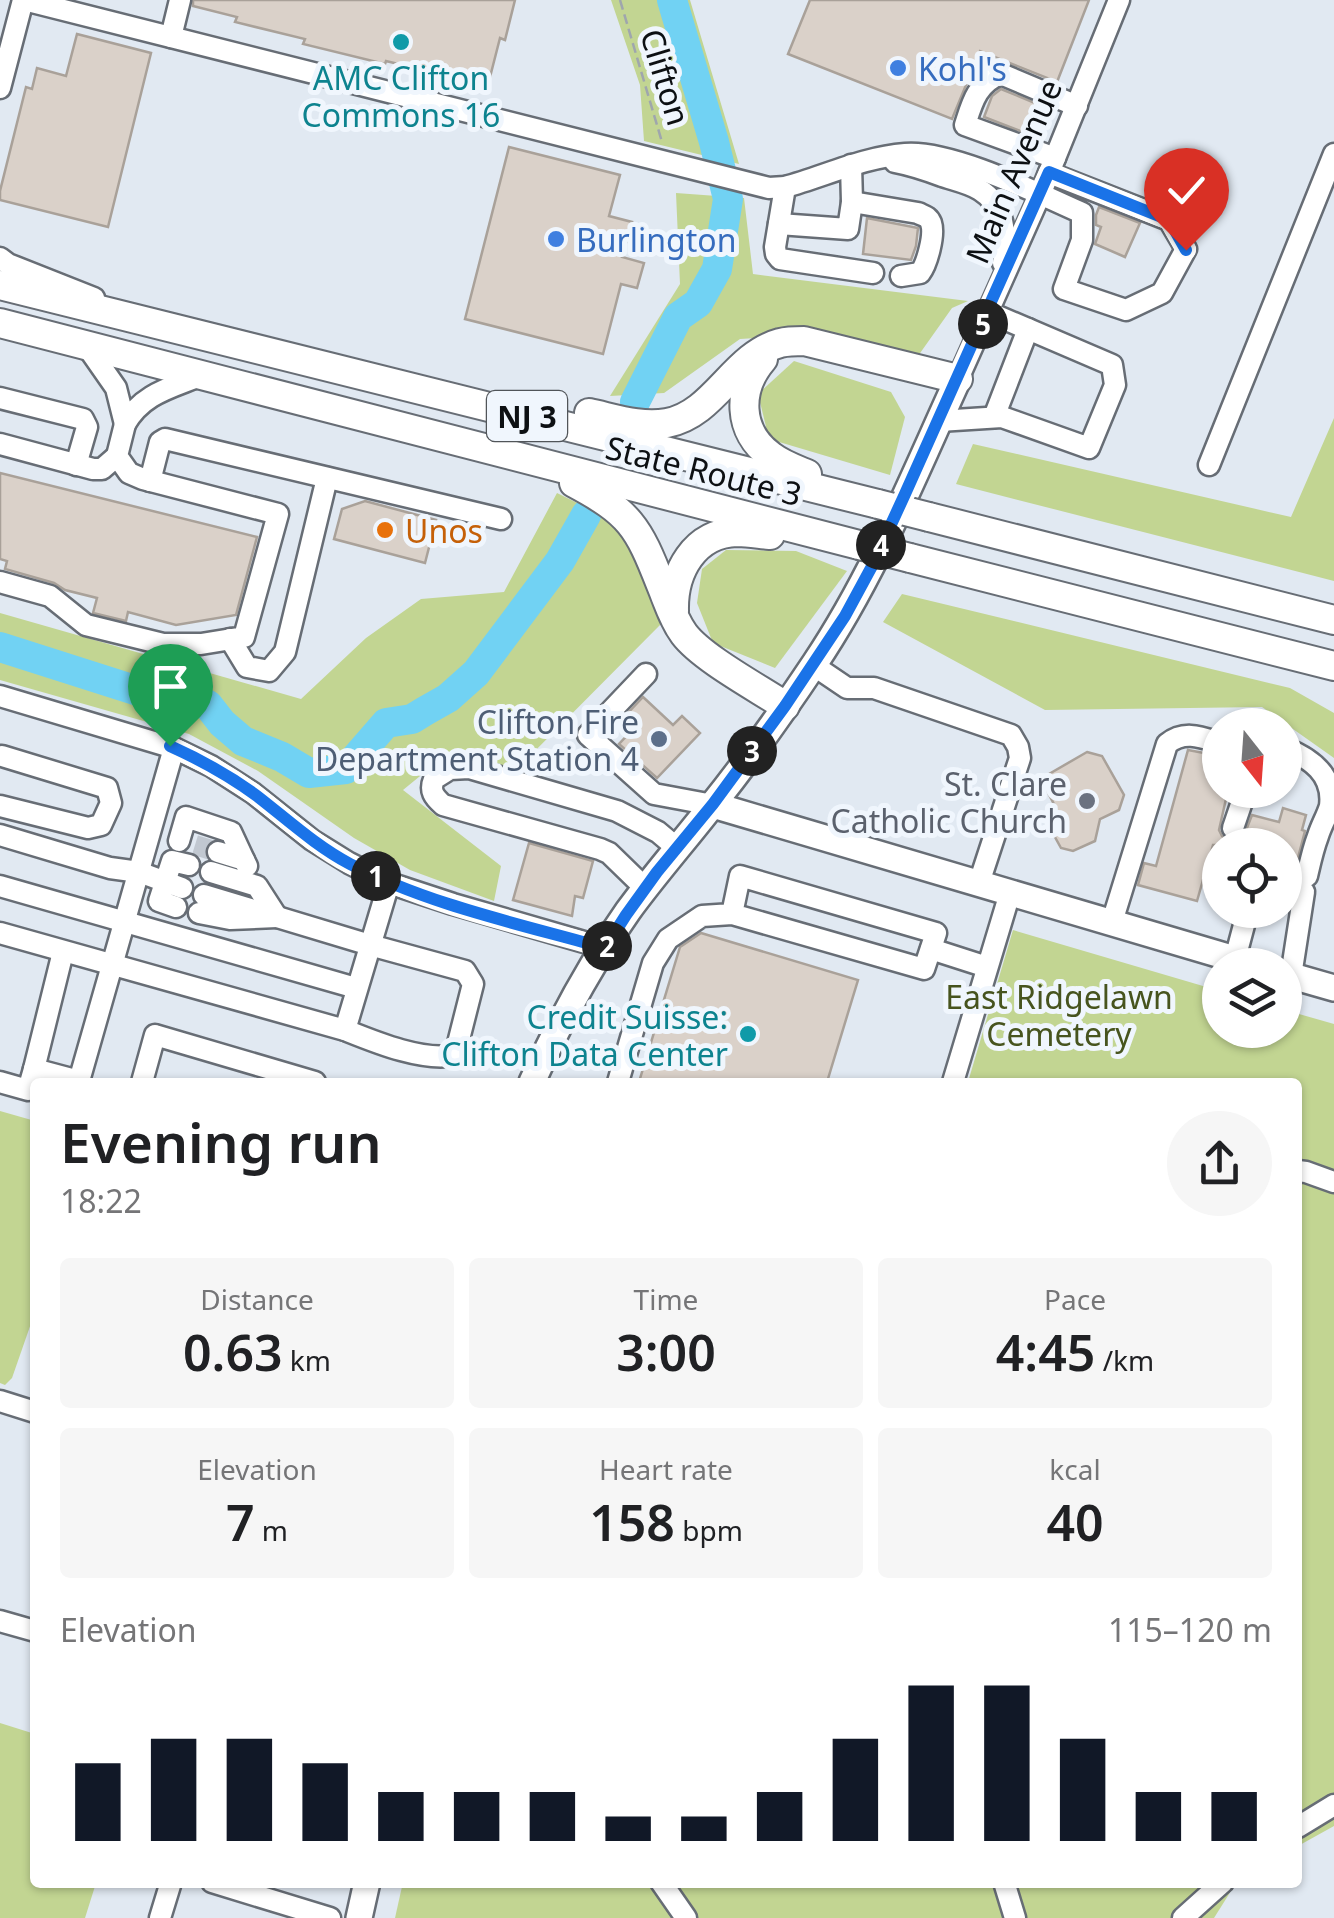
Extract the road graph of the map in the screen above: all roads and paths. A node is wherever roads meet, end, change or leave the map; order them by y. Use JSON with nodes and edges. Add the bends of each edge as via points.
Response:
{"nodes":[{"id":1,"x":24,"y":0,"type":"edge"},
{"id":2,"x":180,"y":0,"type":"edge"},
{"id":3,"x":620,"y":0,"type":"edge"},
{"id":4,"x":1120,"y":0,"type":"edge"},
{"id":5,"x":171,"y":37,"type":"junction"},
{"id":6,"x":0,"y":88,"type":"edge"},
{"id":7,"x":1077,"y":106,"type":"junction"},
{"id":8,"x":1334,"y":154,"type":"edge"},
{"id":9,"x":878,"y":158,"type":"junction"},
{"id":10,"x":851,"y":165,"type":"junction"},
{"id":11,"x":1052,"y":165,"type":"junction"},
{"id":12,"x":686,"y":167,"type":"junction"},
{"id":13,"x":785,"y":187,"type":"junction"},
{"id":14,"x":1040,"y":195,"type":"junction"},
{"id":15,"x":852,"y":202,"type":"junction"},
{"id":16,"x":779,"y":224,"type":"junction"},
{"id":17,"x":0,"y":258,"type":"edge"},
{"id":18,"x":873,"y":273,"type":"dead end"},
{"id":19,"x":901,"y":276,"type":"dead end"},
{"id":20,"x":0,"y":286,"type":"edge"},
{"id":21,"x":998,"y":292,"type":"junction"},
{"id":22,"x":988,"y":312,"type":"junction"},
{"id":23,"x":0,"y":322,"type":"edge"},
{"id":24,"x":1028,"y":329,"type":"junction"},
{"id":25,"x":176,"y":330,"type":"junction"},
{"id":26,"x":783,"y":342,"type":"junction"},
{"id":27,"x":86,"y":345,"type":"junction"},
{"id":28,"x":202,"y":375,"type":"junction"},
{"id":29,"x":958,"y":380,"type":"junction"},
{"id":30,"x":0,"y":398,"type":"edge"},
{"id":31,"x":994,"y":417,"type":"junction"},
{"id":32,"x":939,"y":421,"type":"junction"},
{"id":33,"x":125,"y":424,"type":"junction"},
{"id":34,"x":0,"y":444,"type":"edge"},
{"id":35,"x":117,"y":456,"type":"junction"},
{"id":36,"x":535,"y":462,"type":"junction"},
{"id":37,"x":76,"y":464,"type":"junction"},
{"id":38,"x":1209,"y":465,"type":"dead end"},
{"id":39,"x":327,"y":478,"type":"junction"},
{"id":40,"x":150,"y":481,"type":"junction"},
{"id":41,"x":878,"y":504,"type":"junction"},
{"id":42,"x":501,"y":519,"type":"dead end"},
{"id":43,"x":858,"y":545,"type":"junction"},
{"id":44,"x":0,"y":582,"type":"edge"},
{"id":45,"x":674,"y":618,"type":"junction"},
{"id":46,"x":1334,"y":620,"type":"edge"},
{"id":47,"x":230,"y":639,"type":"junction"},
{"id":48,"x":813,"y":665,"type":"junction"},
{"id":49,"x":1334,"y":666,"type":"edge"},
{"id":50,"x":646,"y":674,"type":"dead end"},
{"id":51,"x":0,"y":696,"type":"edge"},
{"id":52,"x":785,"y":706,"type":"junction"},
{"id":53,"x":1202,"y":739,"type":"edge"},
{"id":54,"x":174,"y":748,"type":"junction"},
{"id":55,"x":1302,"y":754,"type":"edge"},
{"id":56,"x":1,"y":756,"type":"edge"},
{"id":57,"x":713,"y":804,"type":"junction"},
{"id":58,"x":0,"y":806,"type":"edge"},
{"id":59,"x":0,"y":835,"type":"edge"},
{"id":60,"x":677,"y":848,"type":"junction"},
{"id":61,"x":244,"y":860,"type":"junction"},
{"id":62,"x":139,"y":872,"type":"junction"},
{"id":63,"x":389,"y":883,"type":"junction"},
{"id":64,"x":979,"y":883,"type":"junction"},
{"id":65,"x":0,"y":886,"type":"edge"},
{"id":66,"x":258,"y":886,"type":"junction"},
{"id":67,"x":645,"y":888,"type":"junction"},
{"id":68,"x":1010,"y":892,"type":"junction"},
{"id":69,"x":201,"y":904,"type":"dead end"},
{"id":70,"x":732,"y":914,"type":"junction"},
{"id":71,"x":277,"y":917,"type":"junction"},
{"id":72,"x":125,"y":922,"type":"junction"},
{"id":73,"x":1112,"y":922,"type":"junction"},
{"id":74,"x":1,"y":937,"type":"edge"},
{"id":75,"x":933,"y":943,"type":"junction"},
{"id":76,"x":370,"y":945,"type":"junction"},
{"id":77,"x":605,"y":948,"type":"junction"},
{"id":78,"x":1293,"y":948,"type":"edge"},
{"id":79,"x":1202,"y":949,"type":"edge"},
{"id":80,"x":63,"y":952,"type":"junction"},
{"id":81,"x":989,"y":960,"type":"junction"},
{"id":82,"x":113,"y":966,"type":"junction"},
{"id":83,"x":1302,"y":979,"type":"edge"},
{"id":84,"x":356,"y":988,"type":"junction"},
{"id":85,"x":1334,"y":988,"type":"edge"},
{"id":86,"x":345,"y":1030,"type":"junction"},
{"id":87,"x":34,"y":1069,"type":"junction"},
{"id":88,"x":31,"y":1078,"type":"edge"},
{"id":89,"x":68,"y":1078,"type":"edge"},
{"id":90,"x":80,"y":1078,"type":"edge"},
{"id":91,"x":143,"y":1078,"type":"edge"},
{"id":92,"x":301,"y":1078,"type":"edge"},
{"id":93,"x":534,"y":1078,"type":"edge"},
{"id":94,"x":619,"y":1078,"type":"edge"},
{"id":95,"x":953,"y":1078,"type":"edge"},
{"id":96,"x":0,"y":1082,"type":"edge"},
{"id":97,"x":30,"y":1083,"type":"edge"},
{"id":98,"x":1302,"y":1172,"type":"edge"},
{"id":99,"x":1334,"y":1182,"type":"edge"},
{"id":100,"x":0,"y":1401,"type":"edge"},
{"id":101,"x":30,"y":1410,"type":"edge"},
{"id":102,"x":0,"y":1621,"type":"edge"},
{"id":103,"x":30,"y":1630,"type":"edge"},
{"id":104,"x":1334,"y":1805,"type":"edge"},
{"id":105,"x":1302,"y":1825,"type":"edge"},
{"id":106,"x":170,"y":1888,"type":"edge"},
{"id":107,"x":224,"y":1888,"type":"edge"},
{"id":108,"x":365,"y":1888,"type":"edge"},
{"id":109,"x":666,"y":1888,"type":"edge"},
{"id":110,"x":1006,"y":1888,"type":"edge"},
{"id":111,"x":1216,"y":1888,"type":"edge"},
{"id":112,"x":267,"y":1909,"type":"edge"},
{"id":113,"x":160,"y":1918,"type":"edge"},
{"id":114,"x":330,"y":1918,"type":"edge"},
{"id":115,"x":359,"y":1918,"type":"edge"},
{"id":116,"x":686,"y":1918,"type":"edge"},
{"id":117,"x":1014,"y":1918,"type":"edge"},
{"id":118,"x":1183,"y":1918,"type":"edge"}],
"edges":[{"from":1,"to":5,"type":"street"},
{"from":1,"to":6,"type":"street"},
{"from":2,"to":5,"type":"street"},
{"from":3,"to":12,"type":"path","name":"Clifton","via":[[658,136]]},
{"from":4,"to":7,"type":"street","name":"Main Avenue"},
{"from":5,"to":12,"type":"street"},
{"from":7,"to":11,"type":"street","name":"Main Avenue"},
{"from":7,"to":11,"type":"street","via":[[1001,74],[974,98],[965,125]]},
{"from":8,"to":38,"type":"street"},
{"from":9,"to":10,"type":"street"},
{"from":9,"to":14,"type":"street","via":[[928,154]]},
{"from":9,"to":21,"type":"street","via":[[982,190],[1004,228]]},
{"from":10,"to":13,"type":"street"},
{"from":10,"to":15,"type":"street"},
{"from":11,"to":14,"type":"street","name":"Main Avenue"},
{"from":11,"to":14,"type":"street","via":[[1169,220],[1186,250],[1162,292],[1126,310],[1064,288],[1082,240],[1082,213]]},
{"from":12,"to":13,"type":"street"},
{"from":13,"to":16,"type":"street"},
{"from":14,"to":21,"type":"street","name":"Main Avenue"},
{"from":15,"to":16,"type":"street","via":[[848,230]]},
{"from":15,"to":19,"type":"street","via":[[930,221],[927,264],[920,273]]},
{"from":16,"to":18,"type":"street","via":[[780,259]]},
{"from":17,"to":25,"type":"street"},
{"from":20,"to":25,"type":"highway","name":"State Route 3","number":"NJ 3"},
{"from":21,"to":22,"type":"street","name":"Main Avenue"},
{"from":22,"to":24,"type":"street"},
{"from":22,"to":29,"type":"street","name":"Main Avenue"},
{"from":23,"to":27,"type":"highway","name":"State Route 3","number":"NJ 3"},
{"from":24,"to":31,"type":"street"},
{"from":24,"to":31,"type":"street","via":[[1112,365],[1115,385],[1088,448]]},
{"from":25,"to":26,"type":"highway","via":[[648,424],[700,409],[760,352]]},
{"from":25,"to":41,"type":"highway","name":"State Route 3","number":"NJ 3"},
{"from":26,"to":29,"type":"highway","via":[[804,341]]},
{"from":26,"to":41,"type":"highway","via":[[754,368],[746,389],[743,409],[756,442],[772,457]]},
{"from":27,"to":28,"type":"highway","name":"State Route 3","number":"NJ 3"},
{"from":27,"to":33,"type":"street","via":[[116,388]]},
{"from":28,"to":33,"type":"street","via":[[147,397]]},
{"from":28,"to":36,"type":"highway","name":"State Route 3","number":"NJ 3"},
{"from":29,"to":32,"type":"main road","name":"Main Avenue"},
{"from":30,"to":37,"type":"street","via":[[83,419],[87,427]]},
{"from":31,"to":32,"type":"street"},
{"from":32,"to":48,"type":"main road","name":"Main Avenue","via":[[871,568]]},
{"from":33,"to":35,"type":"street"},
{"from":34,"to":37,"type":"street"},
{"from":35,"to":37,"type":"street","via":[[93,470]]},
{"from":35,"to":40,"type":"street","via":[[129,473]]},
{"from":36,"to":43,"type":"highway","name":"State Route 3","number":"NJ 3"},
{"from":36,"to":45,"type":"highway","via":[[616,507],[630,522]]},
{"from":39,"to":40,"type":"street","via":[[165,438]]},
{"from":39,"to":42,"type":"street"},
{"from":39,"to":47,"type":"street","via":[[285,652],[269,671],[247,668]]},
{"from":40,"to":47,"type":"street","via":[[278,514],[244,637]]},
{"from":41,"to":46,"type":"highway","name":"State Route 3","number":"NJ 3","bridge":true},
{"from":43,"to":45,"type":"highway","via":[[737,532],[716,536],[684,563]]},
{"from":43,"to":49,"type":"highway","name":"State Route 3","number":"NJ 3","bridge":true},
{"from":44,"to":47,"type":"street","via":[[50,596],[86,626],[163,644]]},
{"from":45,"to":52,"type":"highway","via":[[700,650]]},
{"from":48,"to":52,"type":"main road","name":"Main Avenue"},
{"from":48,"to":64,"type":"street","via":[[848,688],[874,688],[1012,734],[1020,758]]},
{"from":50,"to":57,"type":"street","via":[[588,735],[654,794]]},
{"from":51,"to":54,"type":"street"},
{"from":52,"to":57,"type":"main road","name":"Main Avenue"},
{"from":53,"to":73,"type":"street","via":[[1187,735],[1167,744]]},
{"from":54,"to":62,"type":"street"},
{"from":54,"to":63,"type":"street"},
{"from":55,"to":78,"type":"street","via":[[1332,789]]},
{"from":56,"to":58,"type":"street","via":[[106,788],[111,803],[102,825],[88,828]]},
{"from":57,"to":60,"type":"main road","name":"Main Avenue"},
{"from":57,"to":64,"type":"main road"},
{"from":59,"to":62,"type":"street"},
{"from":60,"to":67,"type":"main road","name":"Main Avenue"},
{"from":60,"to":67,"type":"street","via":[[617,811],[469,768],[434,779],[434,798],[443,805],[600,849]]},
{"from":61,"to":62,"type":"street","via":[[231,832],[186,817],[180,870]]},
{"from":61,"to":66,"type":"street"},
{"from":61,"to":66,"type":"street","via":[[214,862]]},
{"from":62,"to":72,"type":"street"},
{"from":63,"to":76,"type":"street"},
{"from":63,"to":77,"type":"street"},
{"from":64,"to":68,"type":"main road"},
{"from":65,"to":72,"type":"street"},
{"from":66,"to":71,"type":"street"},
{"from":67,"to":77,"type":"main road","name":"Main Avenue"},
{"from":68,"to":73,"type":"main road"},
{"from":68,"to":81,"type":"street"},
{"from":69,"to":71,"type":"street"},
{"from":70,"to":75,"type":"street","via":[[924,970]]},
{"from":70,"to":75,"type":"street","via":[[740,876],[936,934]]},
{"from":70,"to":94,"type":"street","via":[[702,916],[668,939],[653,964]]},
{"from":71,"to":76,"type":"street"},
{"from":72,"to":82,"type":"street"},
{"from":72,"to":84,"type":"street"},
{"from":73,"to":79,"type":"main road"},
{"from":74,"to":80,"type":"street"},
{"from":75,"to":81,"type":"street"},
{"from":76,"to":84,"type":"street"},
{"from":76,"to":86,"type":"street","via":[[465,970],[473,984],[455,1055],[440,1058]]},
{"from":77,"to":93,"type":"main road","name":"Main Avenue"},
{"from":80,"to":82,"type":"street"},
{"from":80,"to":87,"type":"street"},
{"from":81,"to":95,"type":"street"},
{"from":82,"to":86,"type":"street"},
{"from":82,"to":90,"type":"street"},
{"from":83,"to":85,"type":"main road"},
{"from":84,"to":86,"type":"street"},
{"from":87,"to":88,"type":"street"},
{"from":87,"to":89,"type":"street"},
{"from":91,"to":92,"type":"street","via":[[156,1035]]},
{"from":96,"to":97,"type":"street","via":[[28,1090]]},
{"from":98,"to":99,"type":"street"},
{"from":100,"to":101,"type":"street"},
{"from":102,"to":103,"type":"street"},
{"from":104,"to":105,"type":"street"},
{"from":106,"to":113,"type":"street"},
{"from":107,"to":112,"type":"street"},
{"from":108,"to":115,"type":"main road"},
{"from":109,"to":116,"type":"street"},
{"from":110,"to":117,"type":"street"},
{"from":111,"to":118,"type":"street"},
{"from":112,"to":114,"type":"street"}]}
